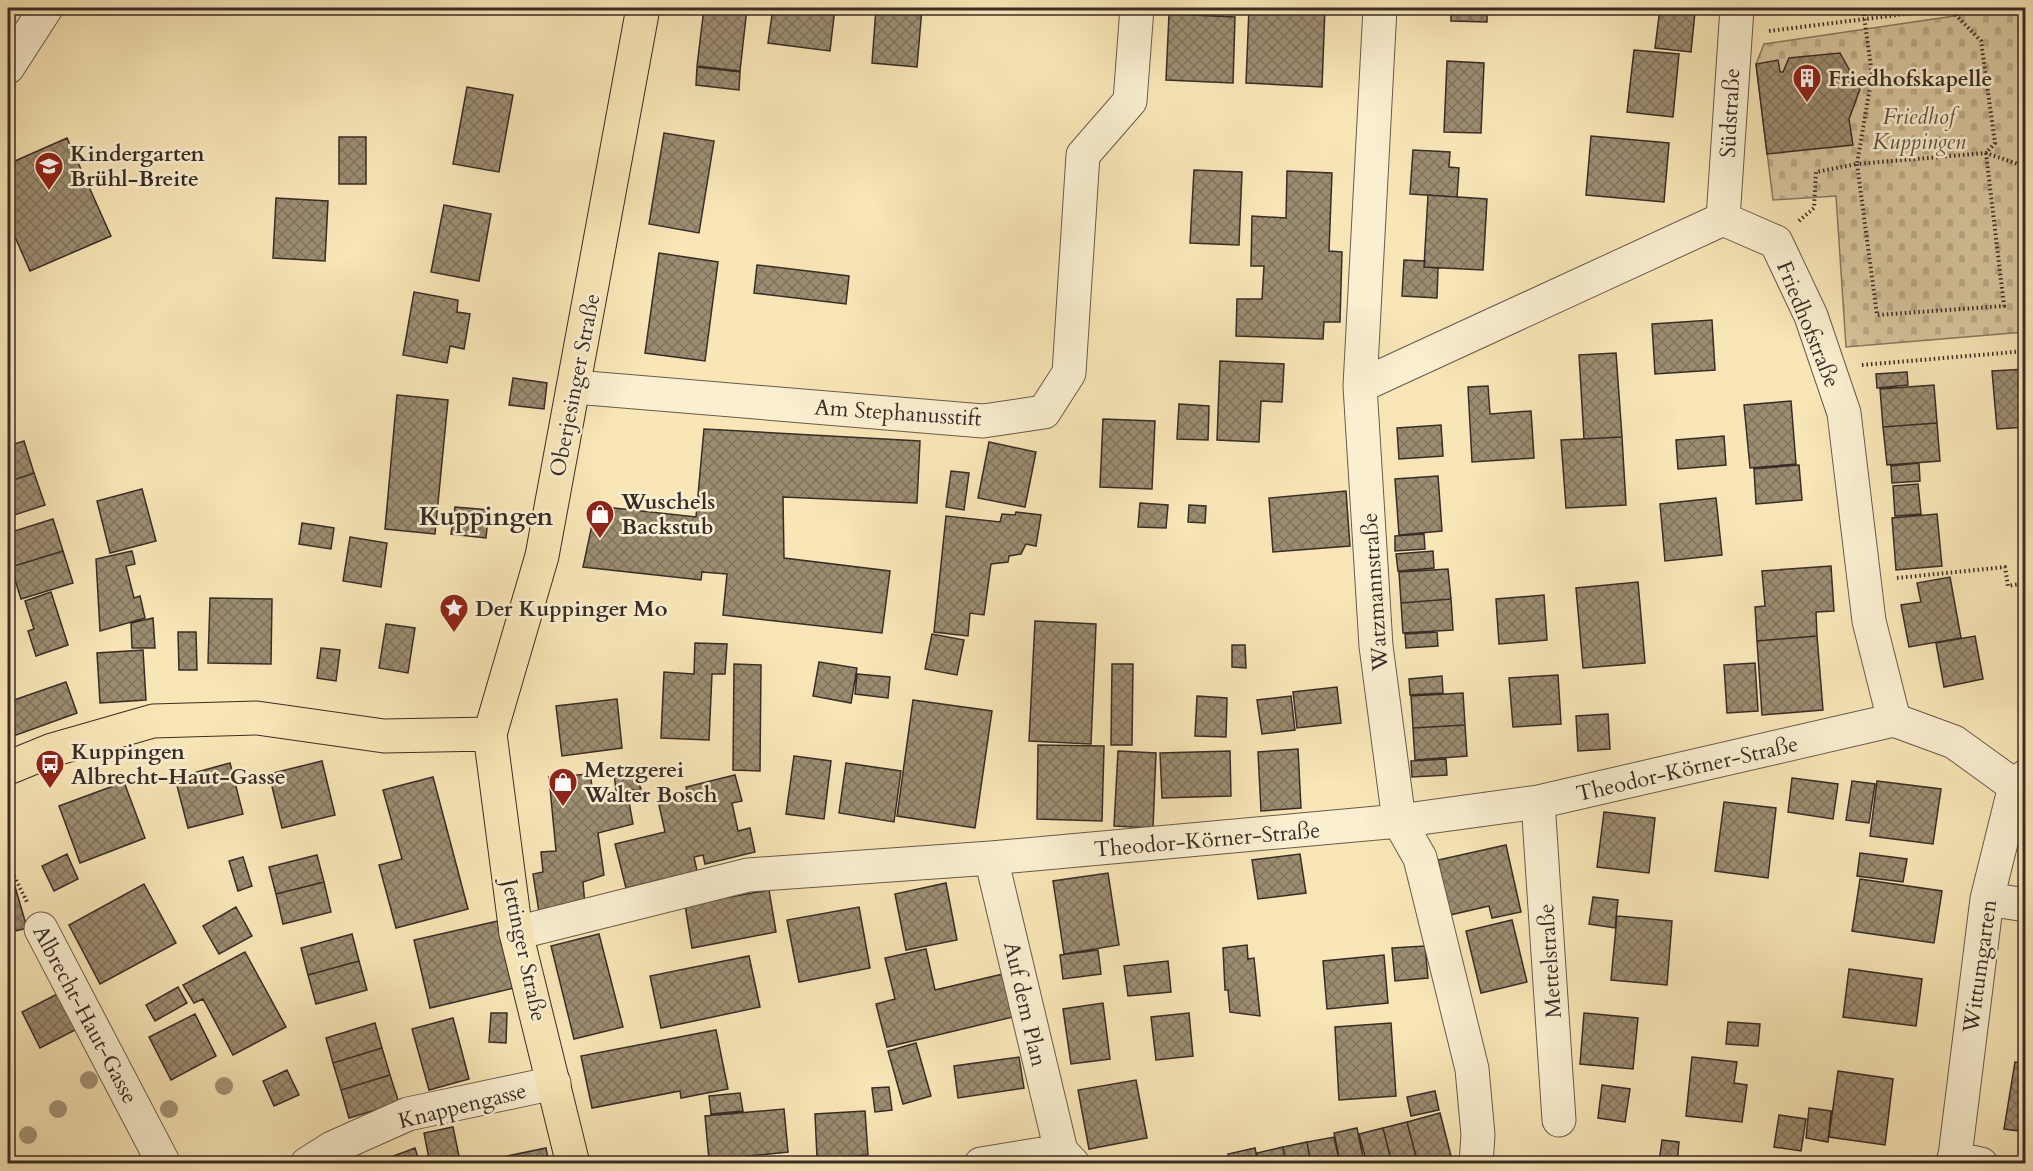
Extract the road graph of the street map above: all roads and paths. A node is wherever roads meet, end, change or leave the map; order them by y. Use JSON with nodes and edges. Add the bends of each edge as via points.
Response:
{"nodes":[{"id":1,"x":46,"y":8,"type":"edge"},
{"id":2,"x":643,"y":8,"type":"edge"},
{"id":3,"x":1137,"y":8,"type":"edge"},
{"id":4,"x":1380,"y":8,"type":"edge"},
{"id":5,"x":1737,"y":8,"type":"edge"},
{"id":6,"x":1863,"y":8,"type":"edge"},
{"id":7,"x":1950,"y":8,"type":"edge"},
{"id":8,"x":1865,"y":19,"type":"junction"},
{"id":9,"x":1803,"y":27,"type":"dead end"},
{"id":10,"x":8,"y":67,"type":"edge"},
{"id":11,"x":1986,"y":153,"type":"junction"},
{"id":12,"x":1857,"y":164,"type":"junction"},
{"id":13,"x":2025,"y":167,"type":"edge"},
{"id":14,"x":1723,"y":219,"type":"junction"},
{"id":15,"x":1776,"y":242,"type":"junction"},
{"id":16,"x":2025,"y":351,"type":"edge"},
{"id":17,"x":1828,"y":368,"type":"junction"},
{"id":18,"x":1360,"y":386,"type":"junction"},
{"id":19,"x":574,"y":387,"type":"junction"},
{"id":20,"x":1864,"y":581,"type":"junction"},
{"id":21,"x":2025,"y":583,"type":"edge"},
{"id":22,"x":1894,"y":720,"type":"junction"},
{"id":23,"x":490,"y":734,"type":"junction"},
{"id":24,"x":8,"y":768,"type":"edge"},
{"id":25,"x":2020,"y":781,"type":"edge"},
{"id":26,"x":1538,"y":802,"type":"junction"},
{"id":27,"x":1399,"y":821,"type":"junction"},
{"id":28,"x":991,"y":858,"type":"junction"},
{"id":29,"x":8,"y":864,"type":"edge"},
{"id":30,"x":1988,"y":899,"type":"junction"},
{"id":31,"x":2025,"y":905,"type":"edge"},
{"id":32,"x":41,"y":929,"type":"joint"},
{"id":33,"x":516,"y":933,"type":"junction"},
{"id":34,"x":554,"y":1083,"type":"junction"},
{"id":35,"x":1559,"y":1120,"type":"dead end"},
{"id":36,"x":1067,"y":1157,"type":"edge"},
{"id":37,"x":1963,"y":1162,"type":"edge"},
{"id":38,"x":164,"y":1164,"type":"edge"},
{"id":39,"x":307,"y":1164,"type":"edge"},
{"id":40,"x":573,"y":1164,"type":"edge"},
{"id":41,"x":981,"y":1164,"type":"edge"},
{"id":42,"x":1476,"y":1164,"type":"edge"}],
"edges":[{"from":1,"to":10,"type":"street"},
{"from":2,"to":19,"type":"main road","name":"Oberjesinger Straße"},
{"from":3,"to":19,"type":"street","name":"Am Stephanusstift","via":[[1130,101],[1083,155],[1069,373],[1044,412],[983,421]]},
{"from":4,"to":18,"type":"street","name":"Watzmannstraße"},
{"from":5,"to":14,"type":"street","name":"Südstraße"},
{"from":6,"to":8,"type":"path"},
{"from":7,"to":8,"type":"path"},
{"from":7,"to":11,"type":"path","via":[[1981,41],[1995,143]]},
{"from":8,"to":9,"type":"path"},
{"from":8,"to":12,"type":"path","via":[[1872,75]]},
{"from":11,"to":12,"type":"path"},
{"from":11,"to":12,"type":"path","via":[[2004,306],[1877,315]]},
{"from":11,"to":13,"type":"path"},
{"from":12,"to":15,"type":"path","via":[[1816,172],[1814,208]]},
{"from":14,"to":15,"type":"street","name":"Friedhofstraße"},
{"from":14,"to":18,"type":"street"},
{"from":15,"to":17,"type":"street","name":"Friedhofstraße","via":[[1811,316]]},
{"from":16,"to":17,"type":"path"},
{"from":17,"to":20,"type":"street","name":"Friedhofstraße","via":[[1844,413]]},
{"from":18,"to":27,"type":"street","name":"Watzmannstraße","via":[[1376,646]]},
{"from":19,"to":23,"type":"main road","name":"Oberjesinger Straße","via":[[542,556]]},
{"from":20,"to":21,"type":"path","via":[[2005,567],[2008,586]]},
{"from":20,"to":22,"type":"street","name":"Friedhofstraße","via":[[1869,621]]},
{"from":22,"to":25,"type":"street","via":[[1954,742]]},
{"from":22,"to":26,"type":"street","name":"Theodor-Körner-Straße"},
{"from":23,"to":24,"type":"main road","via":[[384,736],[257,718],[153,721],[52,750]]},
{"from":23,"to":33,"type":"main road","name":"Jettinger Straße"},
{"from":25,"to":30,"type":"street","name":"Wittumgarten"},
{"from":26,"to":27,"type":"street","name":"Theodor-Körner-Straße"},
{"from":26,"to":35,"type":"street","name":"Mettelstraße"},
{"from":27,"to":28,"type":"street","name":"Theodor-Körner-Straße"},
{"from":27,"to":42,"type":"street","name":"Watzmannstraße","via":[[1420,858],[1472,1069],[1478,1135]]},
{"from":28,"to":33,"type":"street","name":"Theodor-Körner-Straße","via":[[748,875]]},
{"from":28,"to":36,"type":"street","name":"Auf dem Plan"},
{"from":29,"to":32,"type":"path","name":"Albrecht-Haut-Gasse"},
{"from":30,"to":31,"type":"street"},
{"from":30,"to":37,"type":"street","name":"Wittumgarten"},
{"from":32,"to":38,"type":"street","name":"Albrecht-Haut-Gasse"},
{"from":33,"to":34,"type":"main road","name":"Jettinger Straße"},
{"from":34,"to":39,"type":"street","name":"Knappengasse","via":[[408,1114],[332,1148]]},
{"from":34,"to":40,"type":"main road","name":"Jettinger Straße"},
{"from":36,"to":41,"type":"street"}]}
